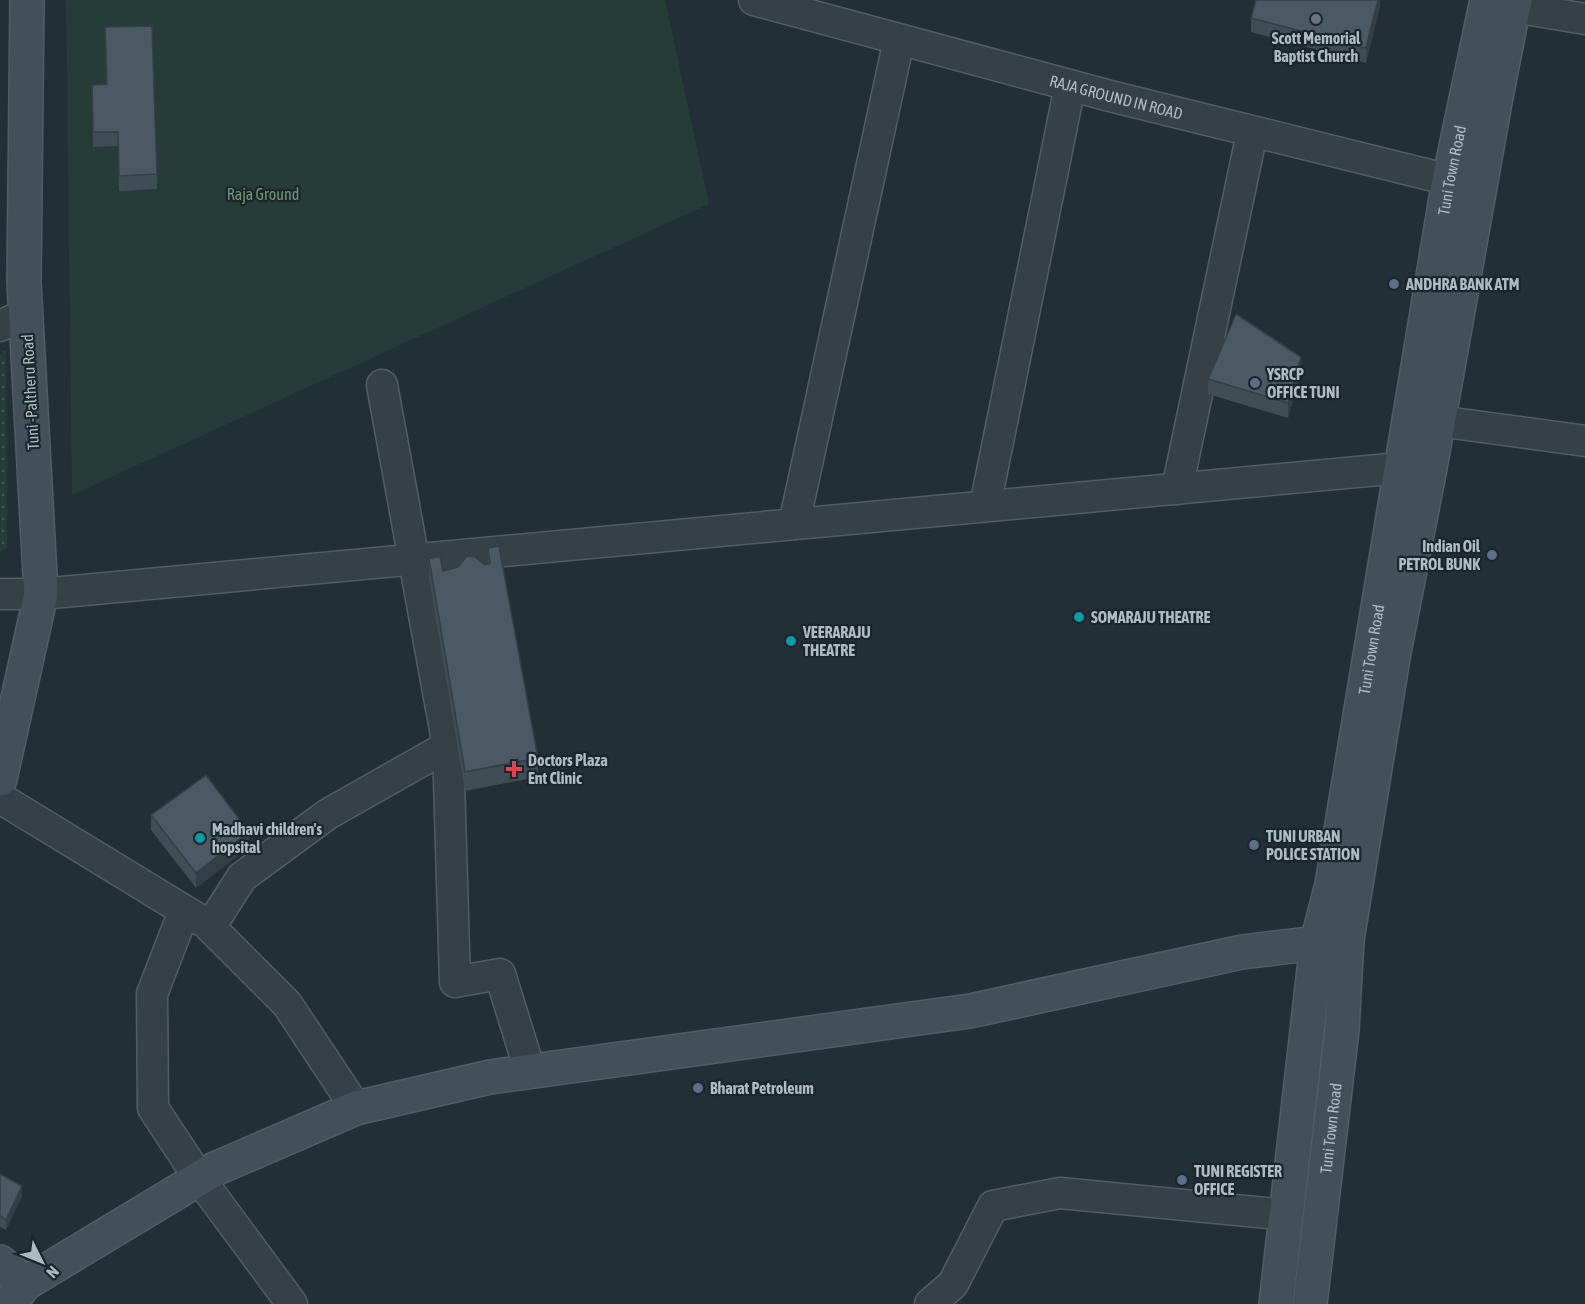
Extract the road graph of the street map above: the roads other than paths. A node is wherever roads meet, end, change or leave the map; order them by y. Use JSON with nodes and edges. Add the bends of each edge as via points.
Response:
{"nodes":[{"id":1,"x":27,"y":0,"type":"edge"},
{"id":2,"x":754,"y":0,"type":"edge"},
{"id":3,"x":1506,"y":2,"type":"edge"},
{"id":4,"x":1585,"y":19,"type":"edge"},
{"id":5,"x":899,"y":40,"type":"junction"},
{"id":6,"x":1070,"y":86,"type":"junction"},
{"id":7,"x":1252,"y":133,"type":"junction"},
{"id":8,"x":1464,"y":184,"type":"junction"},
{"id":9,"x":13,"y":320,"type":"edge"},
{"id":10,"x":382,"y":385,"type":"dead end"},
{"id":11,"x":1423,"y":420,"type":"junction"},
{"id":12,"x":1585,"y":441,"type":"edge"},
{"id":13,"x":1415,"y":468,"type":"junction"},
{"id":14,"x":1177,"y":489,"type":"junction"},
{"id":15,"x":986,"y":506,"type":"junction"},
{"id":16,"x":795,"y":524,"type":"junction"},
{"id":17,"x":412,"y":560,"type":"junction"},
{"id":18,"x":0,"y":594,"type":"edge"},
{"id":19,"x":41,"y":594,"type":"junction"},
{"id":20,"x":447,"y":746,"type":"junction"},
{"id":21,"x":0,"y":779,"type":"edge"},
{"id":22,"x":0,"y":798,"type":"edge"},
{"id":23,"x":184,"y":911,"type":"junction"},
{"id":24,"x":210,"y":927,"type":"junction"},
{"id":25,"x":1337,"y":945,"type":"junction"},
{"id":26,"x":530,"y":1071,"type":"junction"},
{"id":27,"x":356,"y":1108,"type":"junction"},
{"id":28,"x":199,"y":1178,"type":"junction"},
{"id":29,"x":1287,"y":1215,"type":"junction"},
{"id":30,"x":0,"y":1262,"type":"edge"},
{"id":31,"x":18,"y":1293,"type":"edge"},
{"id":32,"x":292,"y":1304,"type":"edge"},
{"id":33,"x":930,"y":1304,"type":"edge"},
{"id":34,"x":1276,"y":1304,"type":"edge"},
{"id":35,"x":1310,"y":1304,"type":"edge"}],
"edges":[{"from":1,"to":9,"type":"street","name":"Tuni -Paltheru Road","via":[[24,270]]},
{"from":2,"to":5,"type":"street","name":"RAJA GROUND IN ROAD"},
{"from":3,"to":4,"type":"street"},
{"from":3,"to":8,"type":"street","name":"Tuni Town Road"},
{"from":5,"to":6,"type":"street","name":"RAJA GROUND IN ROAD"},
{"from":5,"to":16,"type":"street"},
{"from":6,"to":7,"type":"street","name":"RAJA GROUND IN ROAD"},
{"from":6,"to":15,"type":"street"},
{"from":7,"to":8,"type":"street","name":"RAJA GROUND IN ROAD"},
{"from":7,"to":14,"type":"street"},
{"from":8,"to":11,"type":"street","name":"Tuni Town Road"},
{"from":9,"to":19,"type":"street","name":"Tuni -Paltheru Road"},
{"from":10,"to":17,"type":"street"},
{"from":11,"to":12,"type":"street"},
{"from":11,"to":13,"type":"street","name":"Tuni Town Road"},
{"from":13,"to":14,"type":"street"},
{"from":13,"to":25,"type":"street","name":"Tuni Town Road","via":[[1332,884]]},
{"from":14,"to":15,"type":"street"},
{"from":15,"to":16,"type":"street"},
{"from":16,"to":17,"type":"street"},
{"from":17,"to":19,"type":"street"},
{"from":17,"to":20,"type":"street"},
{"from":18,"to":19,"type":"street"},
{"from":19,"to":21,"type":"street","name":"Tuni -Paltheru Road"},
{"from":20,"to":24,"type":"street","via":[[328,814],[242,877]]},
{"from":20,"to":26,"type":"street","via":[[455,982],[500,974]]},
{"from":22,"to":23,"type":"street"},
{"from":23,"to":24,"type":"street"},
{"from":23,"to":28,"type":"street","via":[[152,994],[153,1108]]},
{"from":24,"to":27,"type":"street","via":[[286,1005]]},
{"from":25,"to":26,"type":"street","via":[[1242,952],[970,1011]]},
{"from":25,"to":29,"type":"street","name":"Tuni Town Road"},
{"from":25,"to":35,"type":"street","name":"Tuni Town Road","via":[[1342,1030]]},
{"from":26,"to":27,"type":"street"},
{"from":27,"to":28,"type":"street"},
{"from":28,"to":31,"type":"street"},
{"from":28,"to":32,"type":"street"},
{"from":29,"to":33,"type":"street","via":[[1060,1193],[993,1206],[953,1284]]},
{"from":29,"to":34,"type":"street","name":"Tuni Town Road"},
{"from":30,"to":31,"type":"street"}]}
